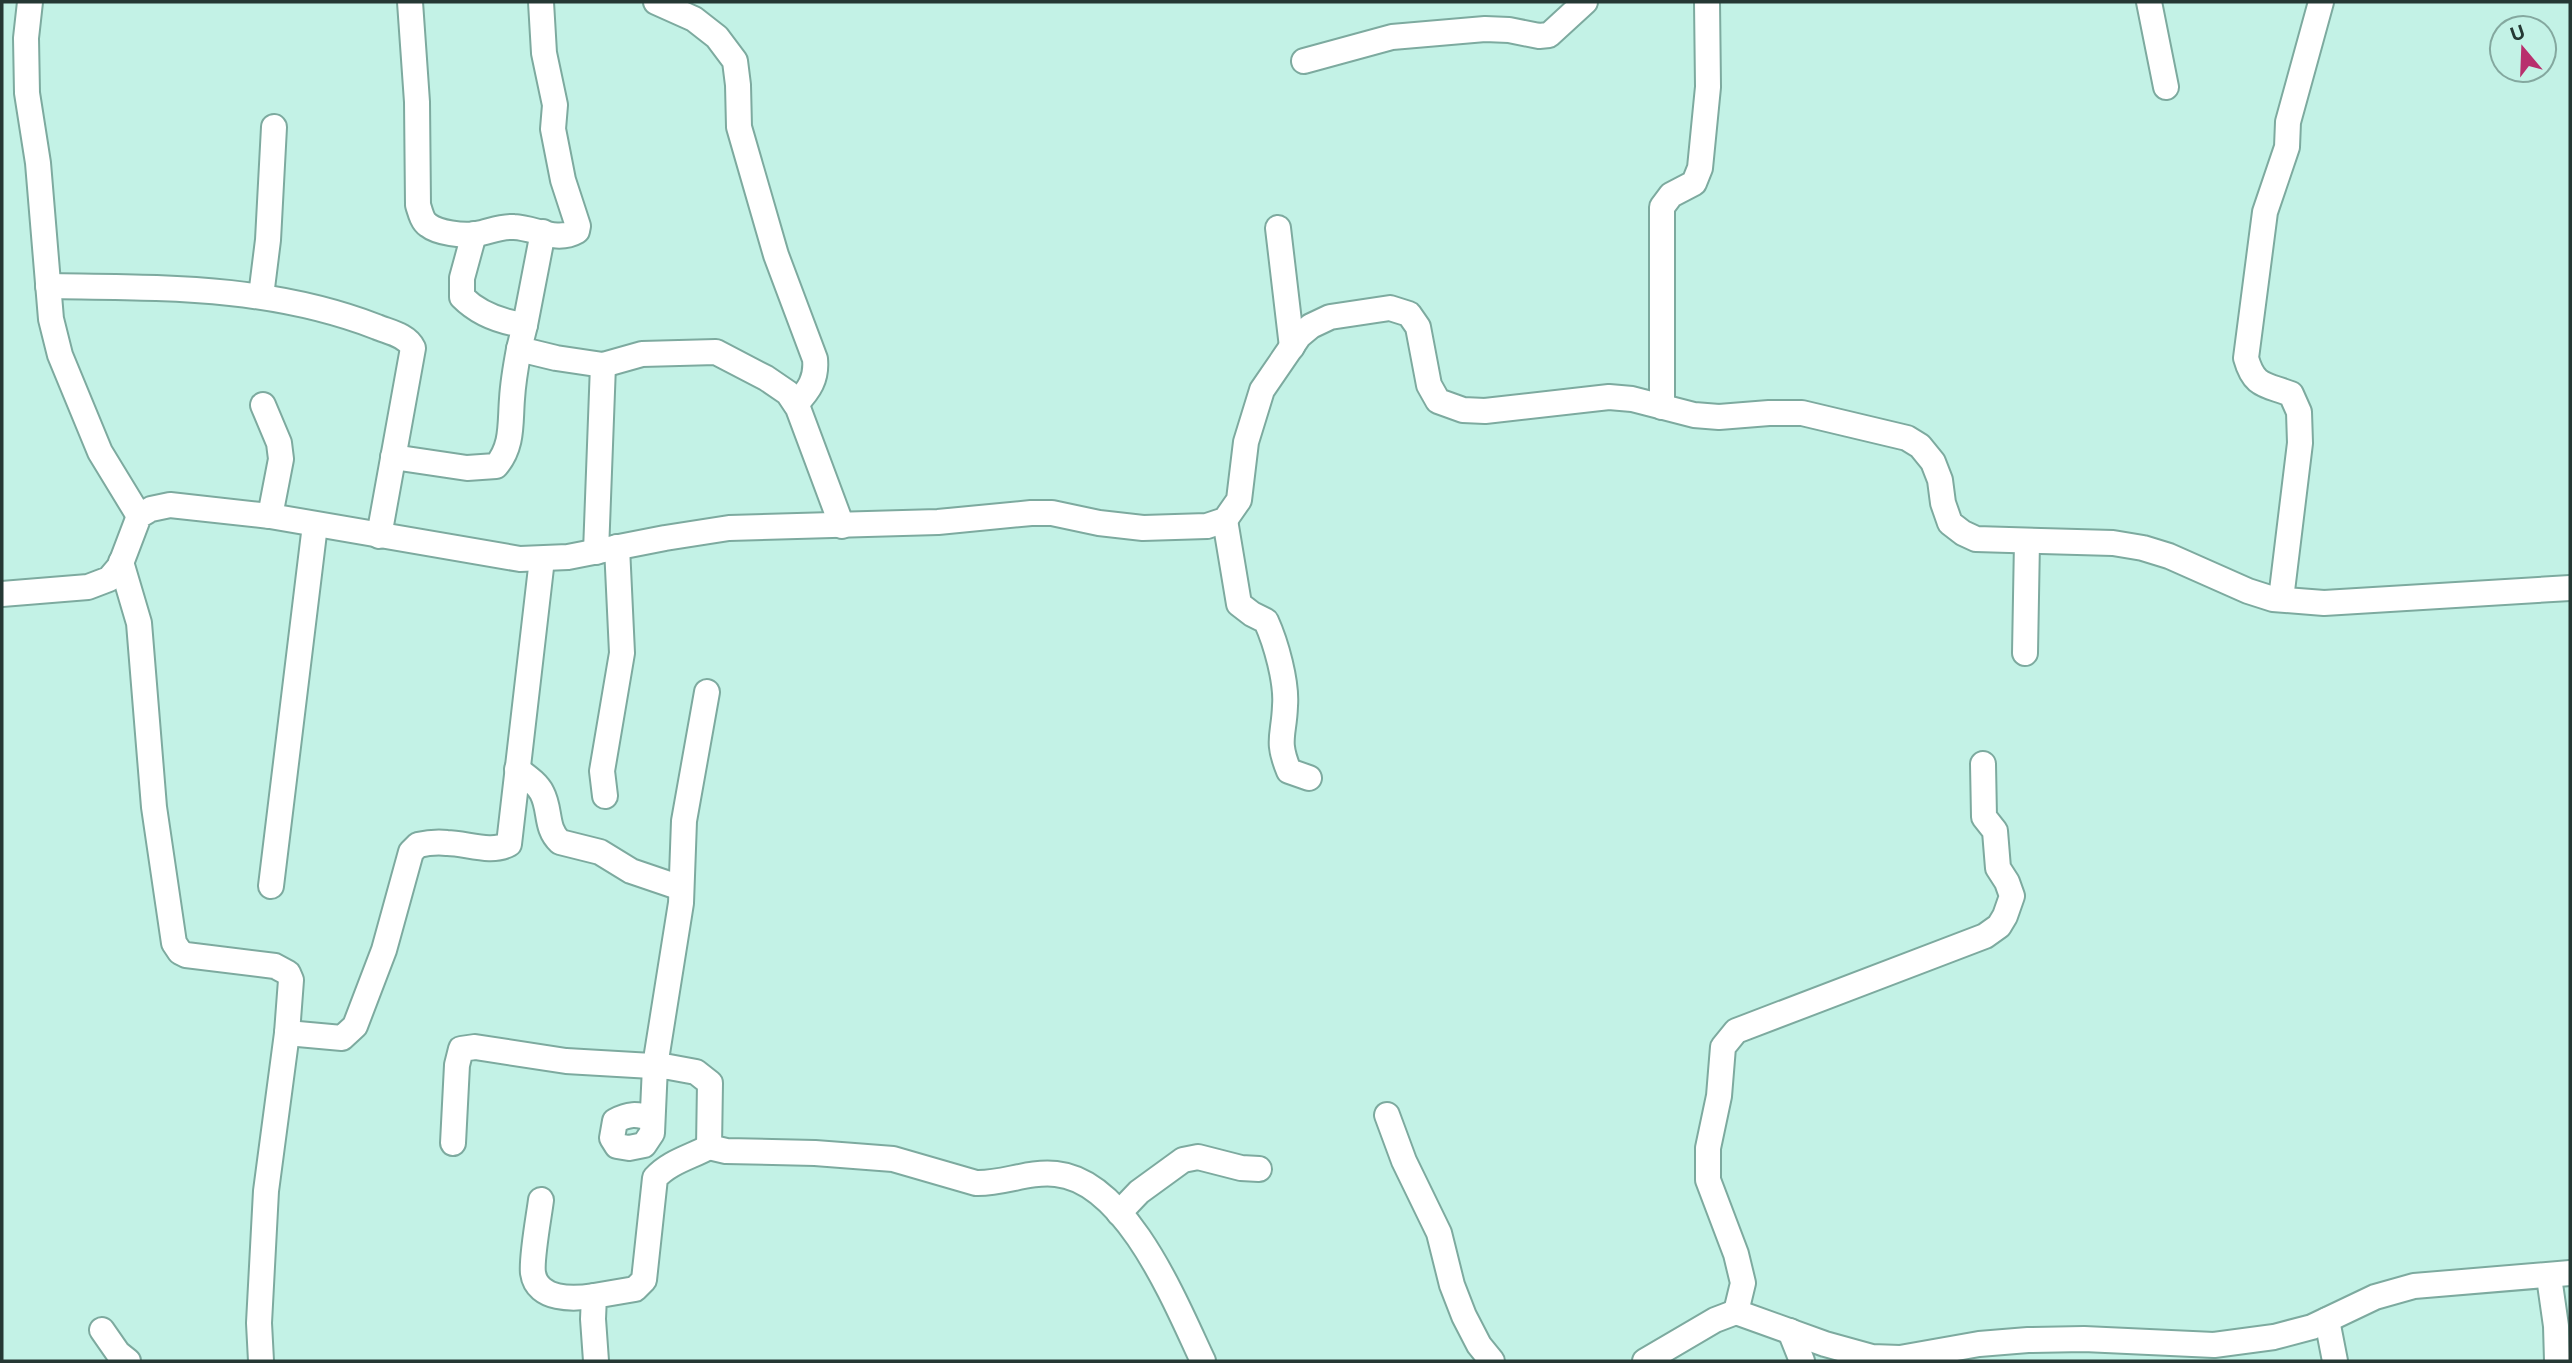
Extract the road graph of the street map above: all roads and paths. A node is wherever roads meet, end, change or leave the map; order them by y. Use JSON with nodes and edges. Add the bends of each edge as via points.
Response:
{"nodes":[{"id":1,"x":30,"y":2,"type":"edge"},
{"id":2,"x":410,"y":2,"type":"edge"},
{"id":3,"x":541,"y":2,"type":"edge"},
{"id":4,"x":656,"y":2,"type":"edge"},
{"id":5,"x":1585,"y":2,"type":"edge"},
{"id":6,"x":1707,"y":2,"type":"edge"},
{"id":7,"x":2149,"y":2,"type":"edge"},
{"id":8,"x":2321,"y":2,"type":"edge"},
{"id":9,"x":1304,"y":61,"type":"dead end"},
{"id":10,"x":2166,"y":87,"type":"dead end"},
{"id":11,"x":274,"y":127,"type":"dead end"},
{"id":12,"x":1278,"y":228,"type":"dead end"},
{"id":13,"x":542,"y":232,"type":"junction"},
{"id":14,"x":474,"y":234,"type":"junction"},
{"id":15,"x":48,"y":286,"type":"junction"},
{"id":16,"x":261,"y":296,"type":"junction"},
{"id":17,"x":525,"y":325,"type":"junction"},
{"id":18,"x":1292,"y":347,"type":"junction"},
{"id":19,"x":519,"y":349,"type":"junction"},
{"id":20,"x":603,"y":365,"type":"junction"},
{"id":21,"x":796,"y":404,"type":"junction"},
{"id":22,"x":263,"y":405,"type":"dead end"},
{"id":23,"x":1662,"y":407,"type":"junction"},
{"id":24,"x":393,"y":457,"type":"junction"},
{"id":25,"x":139,"y":516,"type":"junction"},
{"id":26,"x":270,"y":516,"type":"junction"},
{"id":27,"x":1225,"y":520,"type":"junction"},
{"id":28,"x":315,"y":525,"type":"junction"},
{"id":29,"x":842,"y":526,"type":"junction"},
{"id":30,"x":379,"y":536,"type":"junction"},
{"id":31,"x":2027,"y":541,"type":"junction"},
{"id":32,"x":606,"y":549,"type":"junction"},
{"id":33,"x":542,"y":559,"type":"junction"},
{"id":34,"x":121,"y":562,"type":"junction"},
{"id":35,"x":2570,"y":588,"type":"edge"},
{"id":36,"x":2,"y":594,"type":"edge"},
{"id":37,"x":2281,"y":598,"type":"junction"},
{"id":38,"x":2025,"y":653,"type":"dead end"},
{"id":39,"x":707,"y":692,"type":"dead end"},
{"id":40,"x":1983,"y":764,"type":"dead end"},
{"id":41,"x":517,"y":769,"type":"junction"},
{"id":42,"x":1309,"y":778,"type":"dead end"},
{"id":43,"x":605,"y":796,"type":"dead end"},
{"id":44,"x":271,"y":886,"type":"dead end"},
{"id":45,"x":681,"y":888,"type":"junction"},
{"id":46,"x":287,"y":1033,"type":"junction"},
{"id":47,"x":655,"y":1066,"type":"junction"},
{"id":48,"x":1387,"y":1115,"type":"dead end"},
{"id":49,"x":651,"y":1119,"type":"dead end"},
{"id":50,"x":453,"y":1143,"type":"dead end"},
{"id":51,"x":709,"y":1146,"type":"junction"},
{"id":52,"x":1259,"y":1170,"type":"dead end"},
{"id":53,"x":541,"y":1200,"type":"dead end"},
{"id":54,"x":1119,"y":1213,"type":"junction"},
{"id":55,"x":2559,"y":1275,"type":"edge"},
{"id":56,"x":594,"y":1296,"type":"junction"},
{"id":57,"x":1736,"y":1312,"type":"junction"},
{"id":58,"x":2327,"y":1320,"type":"junction"},
{"id":59,"x":102,"y":1330,"type":"dead end"},
{"id":60,"x":1790,"y":1331,"type":"junction"},
{"id":61,"x":128,"y":1361,"type":"edge"},
{"id":62,"x":261,"y":1361,"type":"edge"},
{"id":63,"x":596,"y":1361,"type":"edge"},
{"id":64,"x":1203,"y":1361,"type":"edge"},
{"id":65,"x":1492,"y":1361,"type":"edge"},
{"id":66,"x":1645,"y":1361,"type":"edge"},
{"id":67,"x":1802,"y":1361,"type":"edge"},
{"id":68,"x":2336,"y":1361,"type":"edge"},
{"id":69,"x":2557,"y":1361,"type":"edge"}],
"edges":[{"from":1,"to":15,"type":"street","via":[[27,93]]},
{"from":2,"to":14,"type":"street","via":[[418,205],[429,226]]},
{"from":3,"to":13,"type":"street","via":[[544,53],[555,105],[553,129],[578,226],[562,236]]},
{"from":4,"to":21,"type":"street","via":[[694,19],[717,37],[734,61],[739,127],[776,255],[815,359],[811,387]]},
{"from":5,"to":9,"type":"street","via":[[1549,34],[1485,29],[1392,37]]},
{"from":6,"to":23,"type":"street","via":[[1708,87],[1700,167],[1694,183],[1662,207]]},
{"from":7,"to":10,"type":"street"},
{"from":8,"to":37,"type":"street","via":[[2288,122],[2287,147],[2265,212],[2246,358],[2251,375],[2291,394],[2300,412]]},
{"from":11,"to":16,"type":"street"},
{"from":12,"to":18,"type":"street"},
{"from":13,"to":14,"type":"street","via":[[502,227]]},
{"from":13,"to":17,"type":"street"},
{"from":14,"to":17,"type":"street","via":[[461,278],[462,297],[490,316]]},
{"from":15,"to":16,"type":"street","via":[[204,289]]},
{"from":15,"to":25,"type":"street","via":[[60,355],[100,452]]},
{"from":16,"to":24,"type":"street","via":[[350,316],[410,342],[413,348]]},
{"from":17,"to":19,"type":"street"},
{"from":18,"to":23,"type":"street","via":[[1311,326],[1330,317],[1390,308],[1409,314],[1418,327],[1429,384],[1437,401],[1463,410],[1485,411],[1609,397]]},
{"from":18,"to":27,"type":"street","via":[[1262,390],[1246,442],[1239,500]]},
{"from":19,"to":20,"type":"street"},
{"from":19,"to":24,"type":"street","via":[[510,440],[496,466],[467,468]]},
{"from":20,"to":21,"type":"street","via":[[642,355],[716,352],[766,378]]},
{"from":20,"to":32,"type":"street"},
{"from":21,"to":29,"type":"street"},
{"from":22,"to":26,"type":"street","via":[[281,458]]},
{"from":23,"to":31,"type":"street","via":[[1719,417],[1802,413],[1907,438],[1933,462],[1950,523],[1976,539]]},
{"from":24,"to":30,"type":"street"},
{"from":25,"to":26,"type":"street","via":[[158,506],[187,505]]},
{"from":25,"to":34,"type":"street"},
{"from":26,"to":28,"type":"street"},
{"from":27,"to":29,"type":"street","via":[[1162,529],[1041,513]]},
{"from":27,"to":42,"type":"street","via":[[1239,604],[1266,621],[1276,643],[1286,706],[1282,755],[1289,771]]},
{"from":28,"to":30,"type":"street"},
{"from":28,"to":44,"type":"street"},
{"from":29,"to":32,"type":"street","via":[[729,528]]},
{"from":30,"to":33,"type":"street"},
{"from":31,"to":37,"type":"street","via":[[2143,548],[2248,591]]},
{"from":31,"to":38,"type":"street"},
{"from":32,"to":33,"type":"street"},
{"from":32,"to":43,"type":"street","via":[[622,653],[602,771]]},
{"from":33,"to":41,"type":"street"},
{"from":34,"to":36,"type":"street","via":[[109,579],[88,587]]},
{"from":34,"to":46,"type":"street","via":[[139,623],[154,807],[174,943],[186,955],[285,970],[291,980]]},
{"from":35,"to":37,"type":"street","via":[[2324,603]]},
{"from":39,"to":45,"type":"street","via":[[684,821]]},
{"from":40,"to":57,"type":"street","via":[[1984,817],[1994,831],[1998,868],[2012,896],[1999,926],[1984,936],[1736,1031],[1723,1047],[1708,1148],[1708,1180],[1743,1283]]},
{"from":41,"to":45,"type":"street","via":[[540,790],[549,828],[559,842],[600,852],[631,871]]},
{"from":41,"to":46,"type":"street","via":[[509,844],[485,848],[425,844],[411,852],[384,950],[349,1034],[327,1039]]},
{"from":45,"to":47,"type":"street"},
{"from":46,"to":62,"type":"street","via":[[265,1191]]},
{"from":47,"to":49,"type":"street"},
{"from":47,"to":50,"type":"street","via":[[461,1049]]},
{"from":47,"to":51,"type":"street","via":[[696,1072],[710,1083]]},
{"from":48,"to":65,"type":"street","via":[[1439,1233],[1464,1316]]},
{"from":51,"to":54,"type":"street","via":[[751,1153],[893,1159],[976,1183],[1055,1174],[1076,1178]]},
{"from":51,"to":56,"type":"street","via":[[673,1163],[655,1178],[641,1285]]},
{"from":52,"to":54,"type":"street","via":[[1198,1157],[1183,1160]]},
{"from":53,"to":56,"type":"street","via":[[533,1273],[540,1287],[556,1297]]},
{"from":54,"to":64,"type":"street","via":[[1160,1272]]},
{"from":55,"to":58,"type":"street","via":[[2414,1286],[2375,1297]]},
{"from":55,"to":69,"type":"street"},
{"from":56,"to":63,"type":"street"},
{"from":57,"to":60,"type":"street"},
{"from":57,"to":66,"type":"street"},
{"from":58,"to":60,"type":"street","via":[[2274,1337],[2227,1344],[2028,1340],[1900,1358],[1872,1357]]},
{"from":58,"to":68,"type":"street"},
{"from":59,"to":61,"type":"street"},
{"from":60,"to":67,"type":"street"}]}
